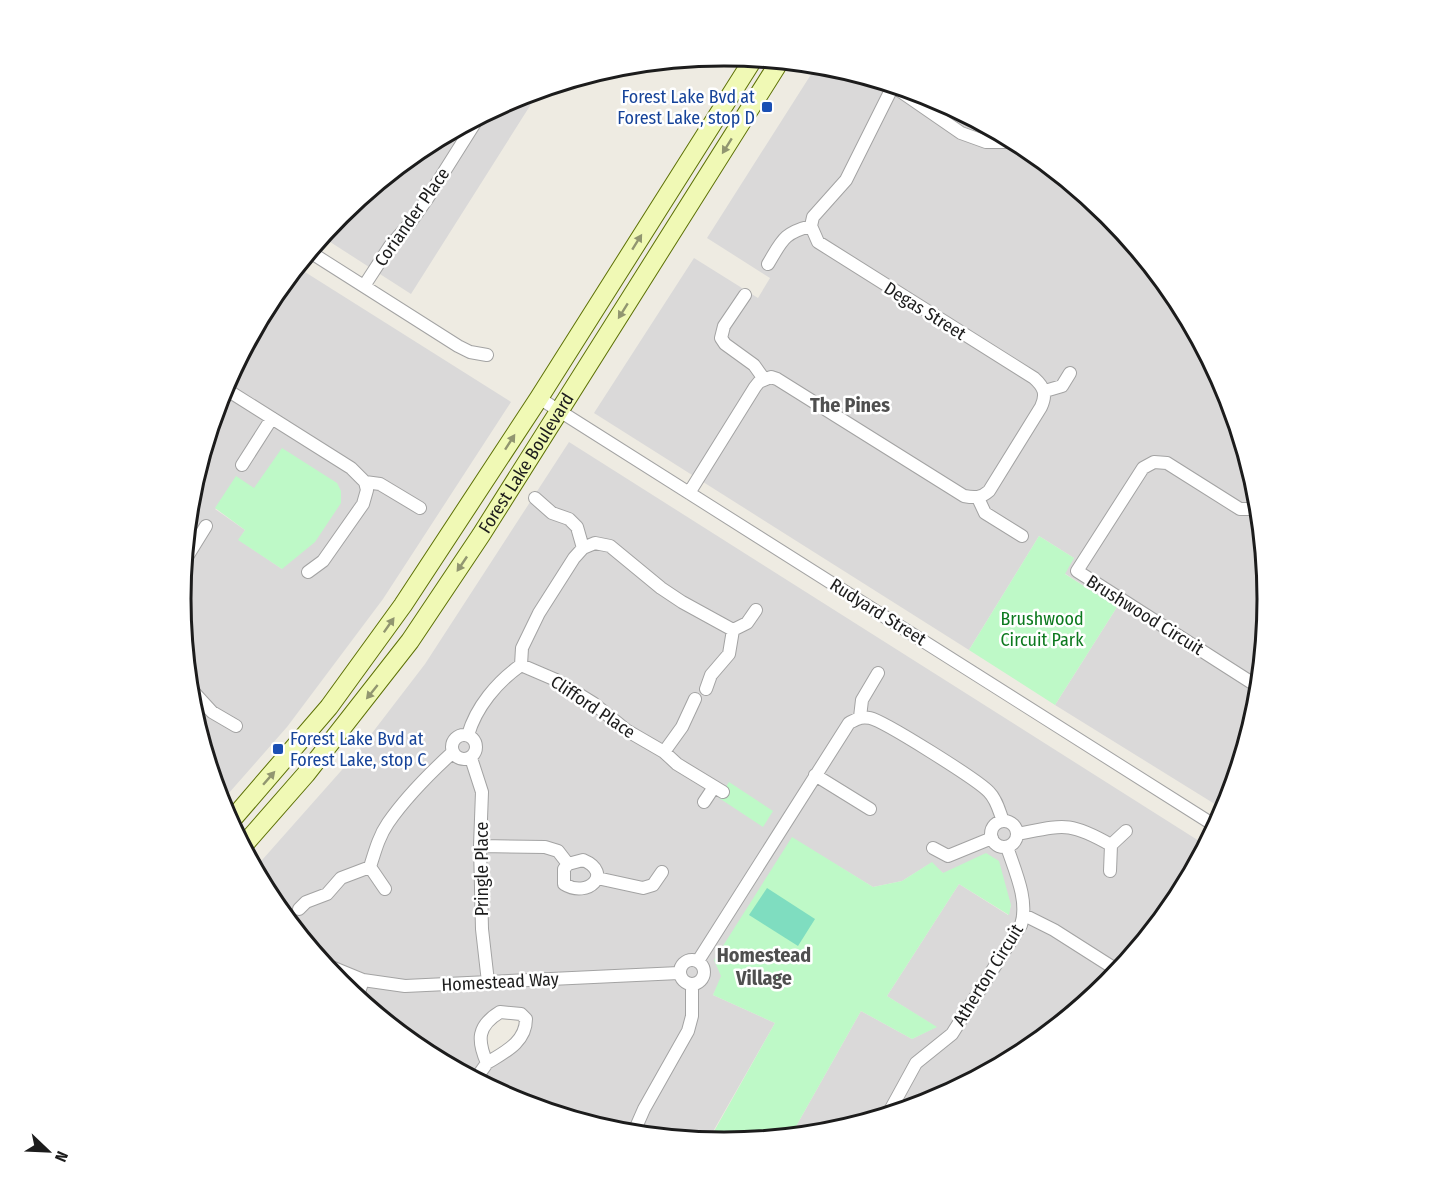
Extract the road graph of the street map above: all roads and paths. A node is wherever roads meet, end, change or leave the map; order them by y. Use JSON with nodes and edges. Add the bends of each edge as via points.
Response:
{"nodes":[{"id":1,"x":749,"y":67,"type":"edge"},
{"id":2,"x":775,"y":69,"type":"edge"},
{"id":3,"x":888,"y":92,"type":"edge"},
{"id":4,"x":915,"y":102,"type":"edge"},
{"id":5,"x":470,"y":131,"type":"edge"},
{"id":6,"x":1000,"y":142,"type":"edge"},
{"id":7,"x":811,"y":226,"type":"junction"},
{"id":8,"x":317,"y":256,"type":"edge"},
{"id":9,"x":768,"y":264,"type":"dead end"},
{"id":10,"x":364,"y":286,"type":"junction"},
{"id":11,"x":745,"y":295,"type":"dead end"},
{"id":12,"x":487,"y":355,"type":"dead end"},
{"id":13,"x":1070,"y":374,"type":"dead end"},
{"id":14,"x":764,"y":379,"type":"junction"},
{"id":15,"x":1045,"y":391,"type":"junction"},
{"id":16,"x":233,"y":393,"type":"edge"},
{"id":17,"x":539,"y":398,"type":"junction"},
{"id":18,"x":560,"y":411,"type":"junction"},
{"id":19,"x":272,"y":418,"type":"junction"},
{"id":20,"x":242,"y":465,"type":"dead end"},
{"id":21,"x":364,"y":482,"type":"junction"},
{"id":22,"x":689,"y":493,"type":"junction"},
{"id":23,"x":535,"y":498,"type":"dead end"},
{"id":24,"x":978,"y":498,"type":"junction"},
{"id":25,"x":420,"y":508,"type":"dead end"},
{"id":26,"x":1250,"y":508,"type":"edge"},
{"id":27,"x":206,"y":526,"type":"dead end"},
{"id":28,"x":1022,"y":536,"type":"dead end"},
{"id":29,"x":195,"y":544,"type":"edge"},
{"id":30,"x":583,"y":548,"type":"junction"},
{"id":31,"x":308,"y":572,"type":"dead end"},
{"id":32,"x":756,"y":610,"type":"dead end"},
{"id":33,"x":734,"y":630,"type":"junction"},
{"id":34,"x":521,"y":665,"type":"junction"},
{"id":35,"x":878,"y":673,"type":"dead end"},
{"id":36,"x":1252,"y":683,"type":"edge"},
{"id":37,"x":705,"y":689,"type":"dead end"},
{"id":38,"x":695,"y":699,"type":"dead end"},
{"id":39,"x":201,"y":700,"type":"edge"},
{"id":40,"x":860,"y":717,"type":"junction"},
{"id":41,"x":236,"y":726,"type":"dead end"},
{"id":42,"x":468,"y":735,"type":"junction"},
{"id":43,"x":453,"y":752,"type":"junction"},
{"id":44,"x":664,"y":752,"type":"junction"},
{"id":45,"x":471,"y":758,"type":"junction"},
{"id":46,"x":815,"y":775,"type":"junction"},
{"id":47,"x":704,"y":802,"type":"dead end"},
{"id":48,"x":870,"y":809,"type":"dead end"},
{"id":49,"x":237,"y":814,"type":"edge"},
{"id":50,"x":1003,"y":821,"type":"junction"},
{"id":51,"x":1209,"y":822,"type":"edge"},
{"id":52,"x":1126,"y":831,"type":"dead end"},
{"id":53,"x":1017,"y":834,"type":"junction"},
{"id":54,"x":992,"y":838,"type":"junction"},
{"id":55,"x":249,"y":839,"type":"edge"},
{"id":56,"x":1111,"y":845,"type":"junction"},
{"id":57,"x":480,"y":846,"type":"junction"},
{"id":58,"x":1007,"y":847,"type":"junction"},
{"id":59,"x":933,"y":849,"type":"dead end"},
{"id":60,"x":568,"y":864,"type":"junction"},
{"id":61,"x":370,"y":867,"type":"junction"},
{"id":62,"x":1110,"y":871,"type":"dead end"},
{"id":63,"x":662,"y":872,"type":"dead end"},
{"id":64,"x":597,"y":878,"type":"junction"},
{"id":65,"x":385,"y":889,"type":"dead end"},
{"id":66,"x":299,"y":909,"type":"dead end"},
{"id":67,"x":1024,"y":915,"type":"junction"},
{"id":68,"x":698,"y":961,"type":"junction"},
{"id":69,"x":1112,"y":967,"type":"edge"},
{"id":70,"x":679,"y":973,"type":"junction"},
{"id":71,"x":351,"y":979,"type":"edge"},
{"id":72,"x":363,"y":980,"type":"junction"},
{"id":73,"x":488,"y":982,"type":"junction"},
{"id":74,"x":692,"y":985,"type":"junction"},
{"id":75,"x":360,"y":989,"type":"edge"},
{"id":76,"x":487,"y":1063,"type":"junction"},
{"id":77,"x":480,"y":1073,"type":"edge"},
{"id":78,"x":891,"y":1106,"type":"edge"},
{"id":79,"x":637,"y":1125,"type":"edge"}],
"edges":[{"from":17,"to":1,"type":"main road","name":"Forest Lake Boulevard","one_way":true},
{"from":2,"to":18,"type":"main road","name":"Forest Lake Boulevard","one_way":true},
{"from":3,"to":7,"type":"street","via":[[846,180],[813,217]]},
{"from":4,"to":6,"type":"street","via":[[961,133],[986,142]]},
{"from":5,"to":10,"type":"street","name":"Coriander Place","via":[[422,207]]},
{"from":7,"to":9,"type":"street","via":[[786,236]]},
{"from":7,"to":15,"type":"street","name":"Degas Street","via":[[818,242],[1034,378]]},
{"from":8,"to":10,"type":"street","name":"Coriander Place"},
{"from":10,"to":12,"type":"street","name":"Coriander Place","via":[[458,346]]},
{"from":11,"to":14,"type":"street","via":[[724,326],[722,338],[754,365]]},
{"from":13,"to":15,"type":"street","via":[[1062,386]]},
{"from":14,"to":22,"type":"street","via":[[755,387]]},
{"from":14,"to":24,"type":"street","via":[[777,379],[964,496]]},
{"from":15,"to":24,"type":"street","via":[[1041,407],[1018,444],[989,490]]},
{"from":16,"to":19,"type":"street"},
{"from":17,"to":18,"type":"street","name":"Rudyard Street"},
{"from":49,"to":17,"type":"main road","name":"Forest Lake Boulevard","one_way":true,"via":[[308,733],[374,647]]},
{"from":18,"to":22,"type":"street","name":"Rudyard Street"},
{"from":18,"to":55,"type":"main road","name":"Forest Lake Boulevard","one_way":true,"via":[[399,656]]},
{"from":19,"to":20,"type":"street"},
{"from":19,"to":21,"type":"street","via":[[351,468]]},
{"from":21,"to":25,"type":"street","via":[[380,484]]},
{"from":21,"to":31,"type":"street","via":[[367,490],[363,504],[323,561]]},
{"from":22,"to":51,"type":"street","name":"Rudyard Street"},
{"from":23,"to":30,"type":"street","via":[[577,527]]},
{"from":24,"to":28,"type":"street","via":[[985,513]]},
{"from":26,"to":36,"type":"street","name":"Brushwood Circuit","via":[[1240,509],[1167,463],[1154,462],[1143,468],[1077,571]]},
{"from":27,"to":29,"type":"street"},
{"from":30,"to":33,"type":"street","via":[[595,543],[610,546],[661,588]]},
{"from":30,"to":34,"type":"street","via":[[539,613],[522,648]]},
{"from":32,"to":33,"type":"street","via":[[747,623]]},
{"from":33,"to":37,"type":"street","via":[[729,654]]},
{"from":34,"to":42,"type":"street","via":[[505,677],[474,717]]},
{"from":34,"to":44,"type":"street","name":"Clifford Place","via":[[556,680]]},
{"from":35,"to":40,"type":"street","via":[[862,700]]},
{"from":38,"to":44,"type":"street"},
{"from":39,"to":41,"type":"street","via":[[212,712]]},
{"from":40,"to":46,"type":"street","via":[[849,723]]},
{"from":40,"to":50,"type":"street","via":[[873,718],[988,790]]},
{"from":42,"to":43,"type":"street","via":[[457,737],[452,744]]},
{"from":42,"to":45,"type":"street","via":[[476,746]]},
{"from":43,"to":45,"type":"street","via":[[463,759]]},
{"from":43,"to":61,"type":"street","via":[[388,822]]},
{"from":44,"to":47,"type":"street","name":"Clifford Place","via":[[718,790]]},
{"from":45,"to":57,"type":"street","name":"Pringle Place","via":[[482,792]]},
{"from":46,"to":48,"type":"street"},
{"from":46,"to":68,"type":"street"},
{"from":50,"to":53,"type":"street","via":[[1013,824]]},
{"from":50,"to":54,"type":"street","via":[[993,827]]},
{"from":52,"to":56,"type":"street"},
{"from":53,"to":56,"type":"street","via":[[1072,826]]},
{"from":53,"to":58,"type":"street","via":[[1014,843]]},
{"from":54,"to":58,"type":"street"},
{"from":54,"to":59,"type":"street","via":[[948,856]]},
{"from":56,"to":62,"type":"street"},
{"from":57,"to":60,"type":"street","via":[[544,847],[558,851]]},
{"from":57,"to":73,"type":"street","name":"Pringle Place"},
{"from":58,"to":67,"type":"street","name":"Atherton Circuit","via":[[1023,898]]},
{"from":60,"to":64,"type":"street","via":[[583,860],[592,864]]},
{"from":60,"to":64,"type":"street","via":[[562,876],[564,884],[572,889],[585,889]]},
{"from":61,"to":65,"type":"street"},
{"from":61,"to":66,"type":"street","via":[[341,878],[327,894]]},
{"from":63,"to":64,"type":"street","via":[[653,885],[643,888]]},
{"from":67,"to":69,"type":"street"},
{"from":67,"to":78,"type":"street","name":"Atherton Circuit","via":[[1021,926],[952,1034],[916,1063]]},
{"from":68,"to":70,"type":"street","via":[[688,960]]},
{"from":68,"to":74,"type":"street","via":[[704,968],[703,976]]},
{"from":70,"to":73,"type":"street","name":"Homestead Way"},
{"from":70,"to":74,"type":"street","via":[[683,981]]},
{"from":71,"to":72,"type":"street","name":"Homestead Way"},
{"from":72,"to":73,"type":"street","name":"Homestead Way","via":[[405,986]]},
{"from":72,"to":75,"type":"street"},
{"from":74,"to":79,"type":"street","via":[[688,1031]]},
{"from":76,"to":76,"type":"street","via":[[481,1048],[487,1020],[500,1012],[520,1014],[526,1019],[526,1029],[515,1045]]},
{"from":76,"to":77,"type":"street"}]}
